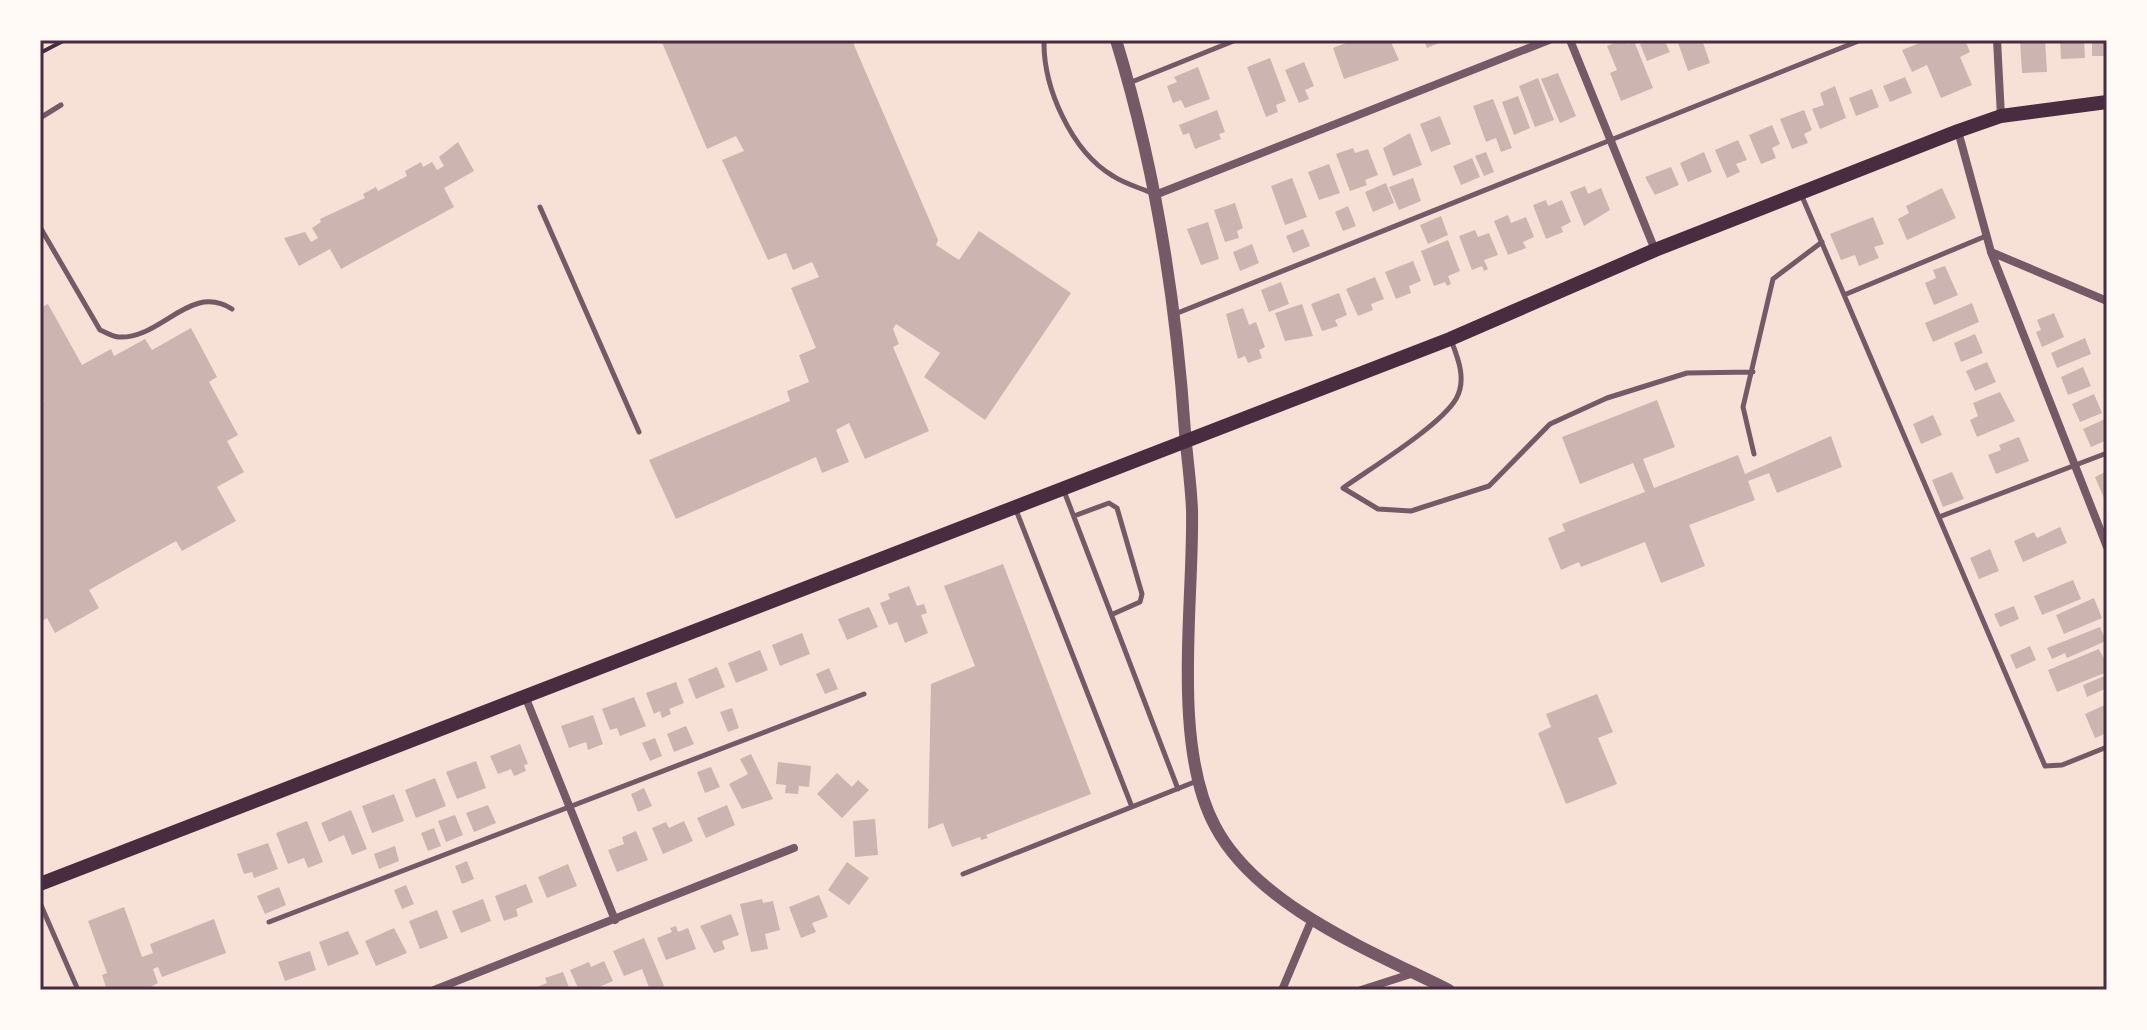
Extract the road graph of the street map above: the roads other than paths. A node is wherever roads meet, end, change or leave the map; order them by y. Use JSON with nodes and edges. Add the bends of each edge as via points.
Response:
{"nodes":[{"id":1,"x":1044,"y":40,"type":"edge"},
{"id":2,"x":1116,"y":40,"type":"edge"},
{"id":3,"x":1236,"y":40,"type":"edge"},
{"id":4,"x":1549,"y":40,"type":"edge"},
{"id":5,"x":1570,"y":40,"type":"edge"},
{"id":6,"x":1861,"y":40,"type":"edge"},
{"id":7,"x":1997,"y":40,"type":"edge"},
{"id":8,"x":1129,"y":83,"type":"junction"},
{"id":9,"x":2107,"y":102,"type":"edge"},
{"id":10,"x":61,"y":105,"type":"dead end"},
{"id":11,"x":2001,"y":116,"type":"junction"},
{"id":12,"x":40,"y":118,"type":"edge"},
{"id":13,"x":1958,"y":131,"type":"junction"},
{"id":14,"x":1611,"y":139,"type":"junction"},
{"id":15,"x":1800,"y":191,"type":"junction"},
{"id":16,"x":1155,"y":195,"type":"junction"},
{"id":17,"x":540,"y":207,"type":"dead end"},
{"id":18,"x":40,"y":227,"type":"edge"},
{"id":19,"x":1987,"y":236,"type":"junction"},
{"id":20,"x":1822,"y":242,"type":"junction"},
{"id":21,"x":1655,"y":250,"type":"junction"},
{"id":22,"x":1991,"y":252,"type":"junction"},
{"id":23,"x":1844,"y":295,"type":"junction"},
{"id":24,"x":2107,"y":301,"type":"edge"},
{"id":25,"x":232,"y":309,"type":"dead end"},
{"id":26,"x":1174,"y":315,"type":"junction"},
{"id":27,"x":1450,"y":339,"type":"junction"},
{"id":28,"x":1753,"y":372,"type":"junction"},
{"id":29,"x":639,"y":432,"type":"dead end"},
{"id":30,"x":1186,"y":441,"type":"junction"},
{"id":31,"x":2107,"y":453,"type":"edge"},
{"id":32,"x":1754,"y":454,"type":"dead end"},
{"id":33,"x":2075,"y":465,"type":"junction"},
{"id":34,"x":1063,"y":488,"type":"junction"},
{"id":35,"x":1014,"y":507,"type":"junction"},
{"id":36,"x":1074,"y":516,"type":"junction"},
{"id":37,"x":1939,"y":517,"type":"junction"},
{"id":38,"x":2107,"y":547,"type":"edge"},
{"id":39,"x":1113,"y":614,"type":"junction"},
{"id":40,"x":864,"y":694,"type":"dead end"},
{"id":41,"x":525,"y":695,"type":"junction"},
{"id":42,"x":2107,"y":747,"type":"edge"},
{"id":43,"x":1198,"y":781,"type":"junction"},
{"id":44,"x":1178,"y":789,"type":"junction"},
{"id":45,"x":1132,"y":807,"type":"junction"},
{"id":46,"x":570,"y":808,"type":"junction"},
{"id":47,"x":794,"y":848,"type":"dead end"},
{"id":48,"x":963,"y":874,"type":"dead end"},
{"id":49,"x":40,"y":884,"type":"edge"},
{"id":50,"x":40,"y":903,"type":"edge"},
{"id":51,"x":1312,"y":919,"type":"junction"},
{"id":52,"x":615,"y":920,"type":"junction"},
{"id":53,"x":269,"y":922,"type":"dead end"},
{"id":54,"x":1415,"y":973,"type":"junction"},
{"id":55,"x":78,"y":990,"type":"edge"},
{"id":56,"x":434,"y":990,"type":"edge"},
{"id":57,"x":1282,"y":990,"type":"edge"},
{"id":58,"x":1361,"y":990,"type":"edge"},
{"id":59,"x":1449,"y":990,"type":"edge"}],
"edges":[{"from":1,"to":16,"type":"lane","via":[[1044,61],[1059,109],[1083,148],[1112,176]]},
{"from":2,"to":8,"type":"street"},
{"from":3,"to":8,"type":"lane"},
{"from":4,"to":16,"type":"street"},
{"from":5,"to":14,"type":"street"},
{"from":6,"to":14,"type":"lane"},
{"from":7,"to":11,"type":"street"},
{"from":8,"to":16,"type":"street"},
{"from":9,"to":11,"type":"main road"},
{"from":10,"to":12,"type":"lane"},
{"from":11,"to":13,"type":"main road"},
{"from":13,"to":15,"type":"main road"},
{"from":13,"to":19,"type":"street"},
{"from":14,"to":21,"type":"street"},
{"from":14,"to":26,"type":"lane"},
{"from":15,"to":20,"type":"lane"},
{"from":15,"to":21,"type":"main road"},
{"from":16,"to":26,"type":"street"},
{"from":17,"to":29,"type":"lane"},
{"from":18,"to":25,"type":"lane","via":[[100,330],[118,337],[137,333],[205,299]]},
{"from":19,"to":22,"type":"street"},
{"from":19,"to":23,"type":"lane"},
{"from":20,"to":23,"type":"lane"},
{"from":20,"to":28,"type":"lane","via":[[1773,279]]},
{"from":21,"to":27,"type":"main road"},
{"from":22,"to":24,"type":"street"},
{"from":22,"to":33,"type":"street"},
{"from":23,"to":37,"type":"lane"},
{"from":26,"to":30,"type":"street"},
{"from":27,"to":28,"type":"lane","via":[[1462,378],[1456,399],[1441,416],[1343,488],[1378,509],[1411,511],[1489,486],[1550,424],[1607,398],[1687,373]]},
{"from":27,"to":30,"type":"main road"},
{"from":28,"to":32,"type":"lane","via":[[1743,407]]},
{"from":30,"to":34,"type":"main road"},
{"from":30,"to":43,"type":"street","via":[[1192,508],[1190,727]]},
{"from":31,"to":33,"type":"lane"},
{"from":33,"to":37,"type":"lane"},
{"from":33,"to":38,"type":"street"},
{"from":34,"to":35,"type":"main road"},
{"from":34,"to":36,"type":"lane"},
{"from":35,"to":41,"type":"main road"},
{"from":35,"to":45,"type":"lane"},
{"from":36,"to":39,"type":"lane"},
{"from":36,"to":39,"type":"lane","via":[[1109,503],[1117,508],[1142,594],[1140,602]]},
{"from":37,"to":42,"type":"lane","via":[[2045,766],[2062,765]]},
{"from":39,"to":44,"type":"lane"},
{"from":40,"to":46,"type":"lane"},
{"from":41,"to":46,"type":"street"},
{"from":41,"to":49,"type":"main road"},
{"from":43,"to":44,"type":"lane"},
{"from":43,"to":51,"type":"street","via":[[1215,826],[1241,864]]},
{"from":44,"to":45,"type":"lane"},
{"from":45,"to":48,"type":"lane"},
{"from":46,"to":52,"type":"street"},
{"from":46,"to":53,"type":"lane"},
{"from":47,"to":52,"type":"street"},
{"from":50,"to":55,"type":"lane"},
{"from":51,"to":54,"type":"street"},
{"from":51,"to":57,"type":"street"},
{"from":52,"to":56,"type":"street"},
{"from":54,"to":58,"type":"street"},
{"from":54,"to":59,"type":"street"}]}
